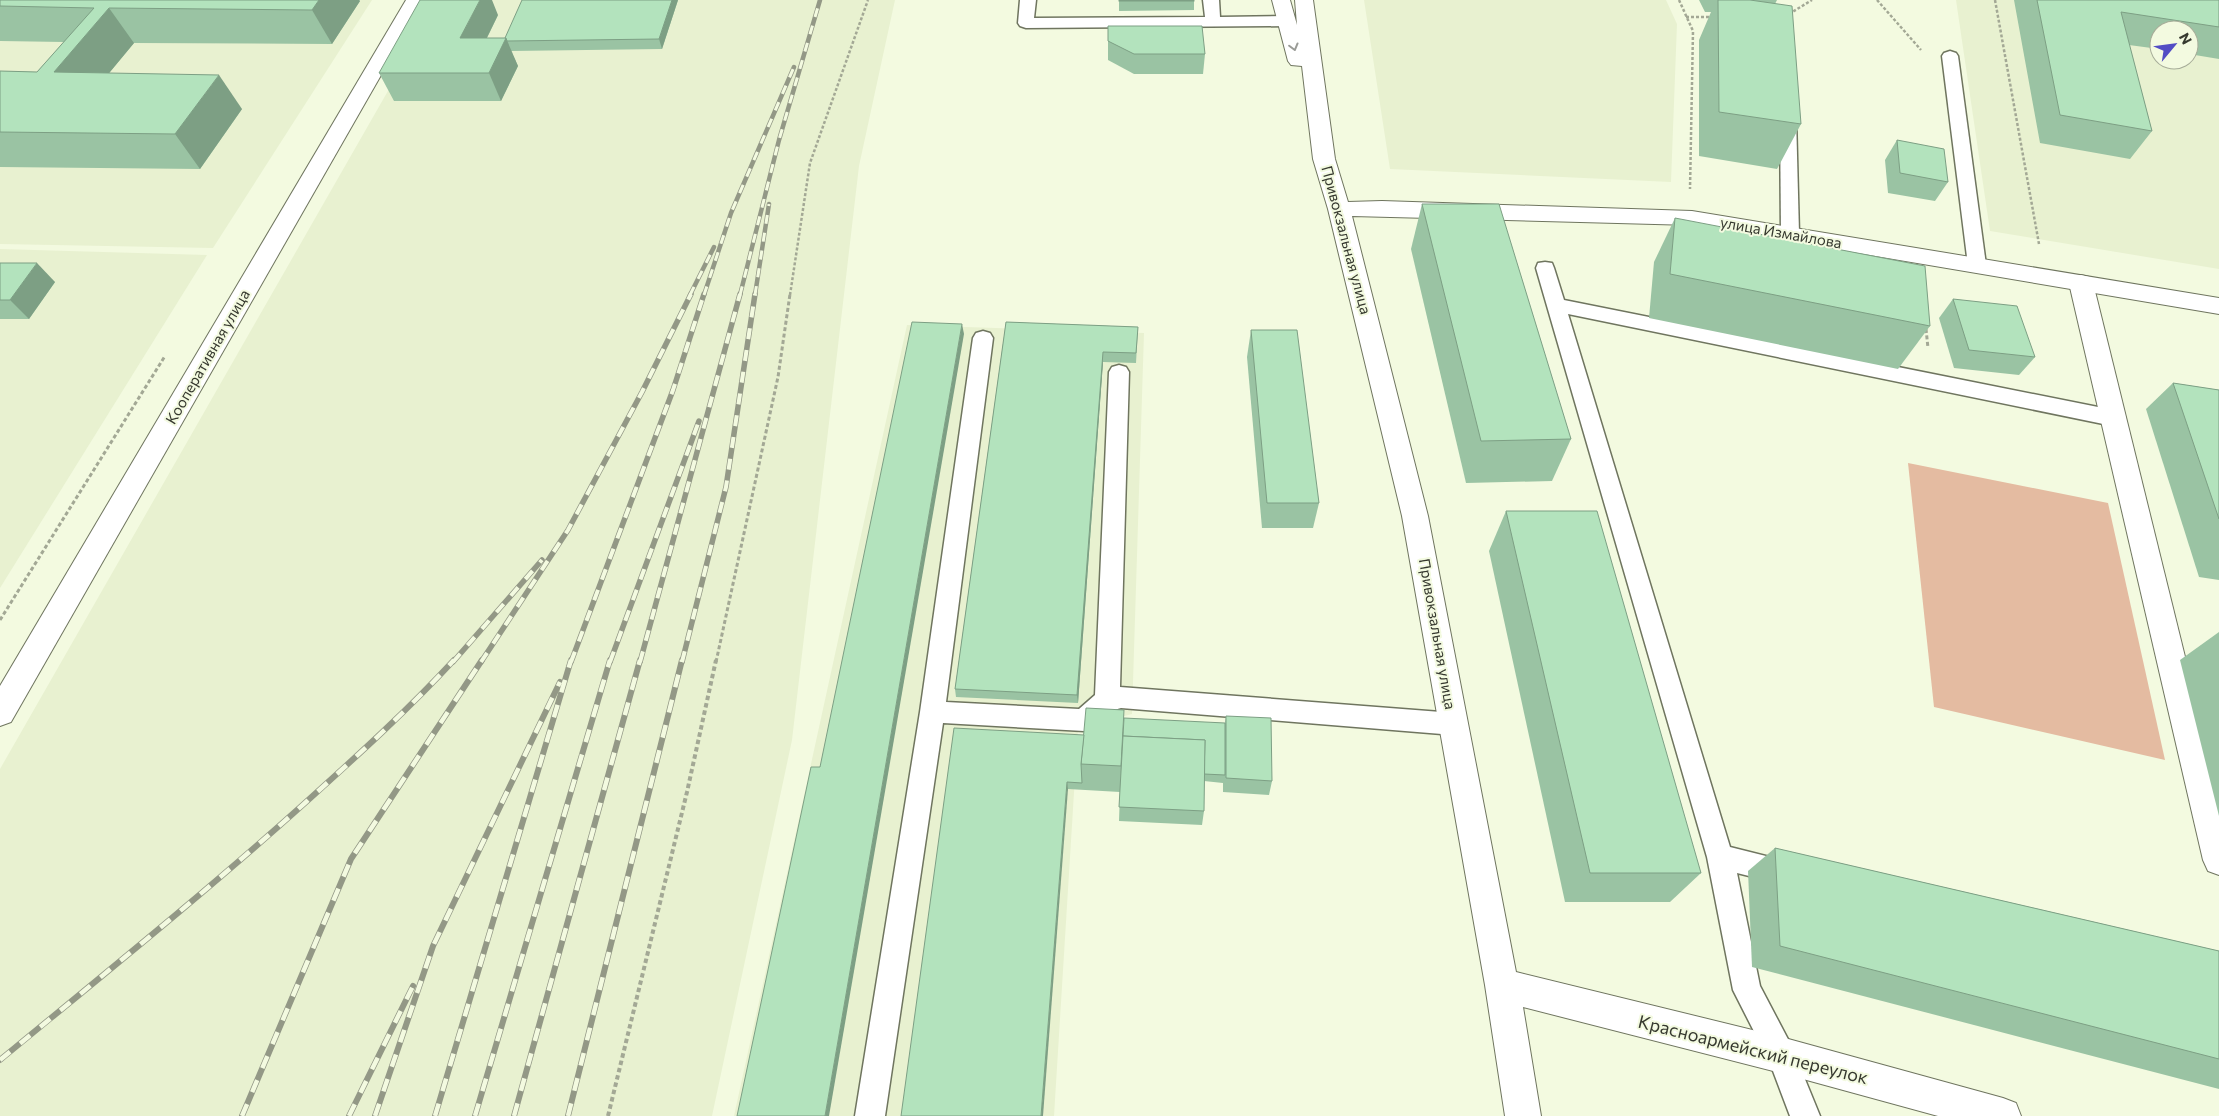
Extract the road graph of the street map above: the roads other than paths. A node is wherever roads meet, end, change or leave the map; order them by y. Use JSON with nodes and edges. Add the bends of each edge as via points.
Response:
{"nodes":[{"id":1,"x":415,"y":0,"type":"edge"},
{"id":2,"x":1028,"y":0,"type":"edge"},
{"id":3,"x":1211,"y":0,"type":"edge"},
{"id":4,"x":1281,"y":0,"type":"edge"},
{"id":5,"x":1304,"y":0,"type":"edge"},
{"id":6,"x":1213,"y":21,"type":"junction"},
{"id":7,"x":1286,"y":21,"type":"junction"},
{"id":8,"x":1950,"y":56,"type":"road end"},
{"id":9,"x":1788,"y":99,"type":"edge"},
{"id":10,"x":1324,"y":159,"type":"junction"},
{"id":11,"x":1339,"y":209,"type":"junction"},
{"id":12,"x":1790,"y":234,"type":"junction"},
{"id":13,"x":1977,"y":265,"type":"junction"},
{"id":14,"x":1545,"y":268,"type":"dead end"},
{"id":15,"x":2081,"y":283,"type":"junction"},
{"id":16,"x":1556,"y":305,"type":"junction"},
{"id":17,"x":2219,"y":306,"type":"edge"},
{"id":18,"x":984,"y":338,"type":"dead end"},
{"id":19,"x":1119,"y":372,"type":"dead end"},
{"id":20,"x":2113,"y":418,"type":"junction"},
{"id":21,"x":1107,"y":700,"type":"junction"},
{"id":22,"x":932,"y":712,"type":"junction"},
{"id":23,"x":0,"y":713,"type":"edge"},
{"id":24,"x":1454,"y":724,"type":"junction"},
{"id":25,"x":1720,"y":857,"type":"junction"},
{"id":26,"x":2219,"y":860,"type":"edge"},
{"id":27,"x":1806,"y":877,"type":"edge"},
{"id":28,"x":1502,"y":985,"type":"junction"},
{"id":29,"x":1781,"y":1055,"type":"junction"},
{"id":30,"x":870,"y":1116,"type":"edge"},
{"id":31,"x":1523,"y":1116,"type":"edge"},
{"id":32,"x":1805,"y":1116,"type":"edge"},
{"id":33,"x":2003,"y":1116,"type":"edge"}],
"edges":[{"from":1,"to":23,"type":"street","name":"Кооперативная улица"},
{"from":2,"to":6,"type":"lane","via":[[1026,22]]},
{"from":3,"to":6,"type":"lane"},
{"from":4,"to":7,"type":"street","name":"Привокзальная улица"},
{"from":5,"to":10,"type":"street","name":"Привокзальная улица"},
{"from":6,"to":7,"type":"lane"},
{"from":7,"to":10,"type":"street","name":"Привокзальная улица","one_way":true},
{"from":8,"to":13,"type":"lane"},
{"from":9,"to":12,"type":"lane"},
{"from":10,"to":11,"type":"street","name":"Привокзальная улица"},
{"from":11,"to":12,"type":"street","name":"улица Измайлова","via":[[1692,218]]},
{"from":11,"to":24,"type":"street","name":"Привокзальная улица","via":[[1416,516]]},
{"from":12,"to":13,"type":"street","name":"улица Измайлова"},
{"from":13,"to":15,"type":"street","name":"улица Измайлова"},
{"from":14,"to":16,"type":"lane"},
{"from":15,"to":17,"type":"street","name":"улица Измайлова"},
{"from":15,"to":20,"type":"street"},
{"from":16,"to":20,"type":"lane"},
{"from":16,"to":25,"type":"lane"},
{"from":18,"to":22,"type":"lane"},
{"from":19,"to":21,"type":"lane"},
{"from":20,"to":26,"type":"street"},
{"from":21,"to":22,"type":"lane","via":[[1084,720]]},
{"from":21,"to":24,"type":"lane","via":[[1121,696]]},
{"from":22,"to":30,"type":"lane"},
{"from":24,"to":28,"type":"street","name":"Привокзальная улица"},
{"from":25,"to":27,"type":"lane"},
{"from":25,"to":29,"type":"lane","via":[[1747,990]]},
{"from":28,"to":29,"type":"street","name":"Красноармейский переулок"},
{"from":28,"to":31,"type":"street","name":"Привокзальная улица"},
{"from":29,"to":32,"type":"lane"},
{"from":29,"to":33,"type":"street","name":"Красноармейский переулок"}]}
